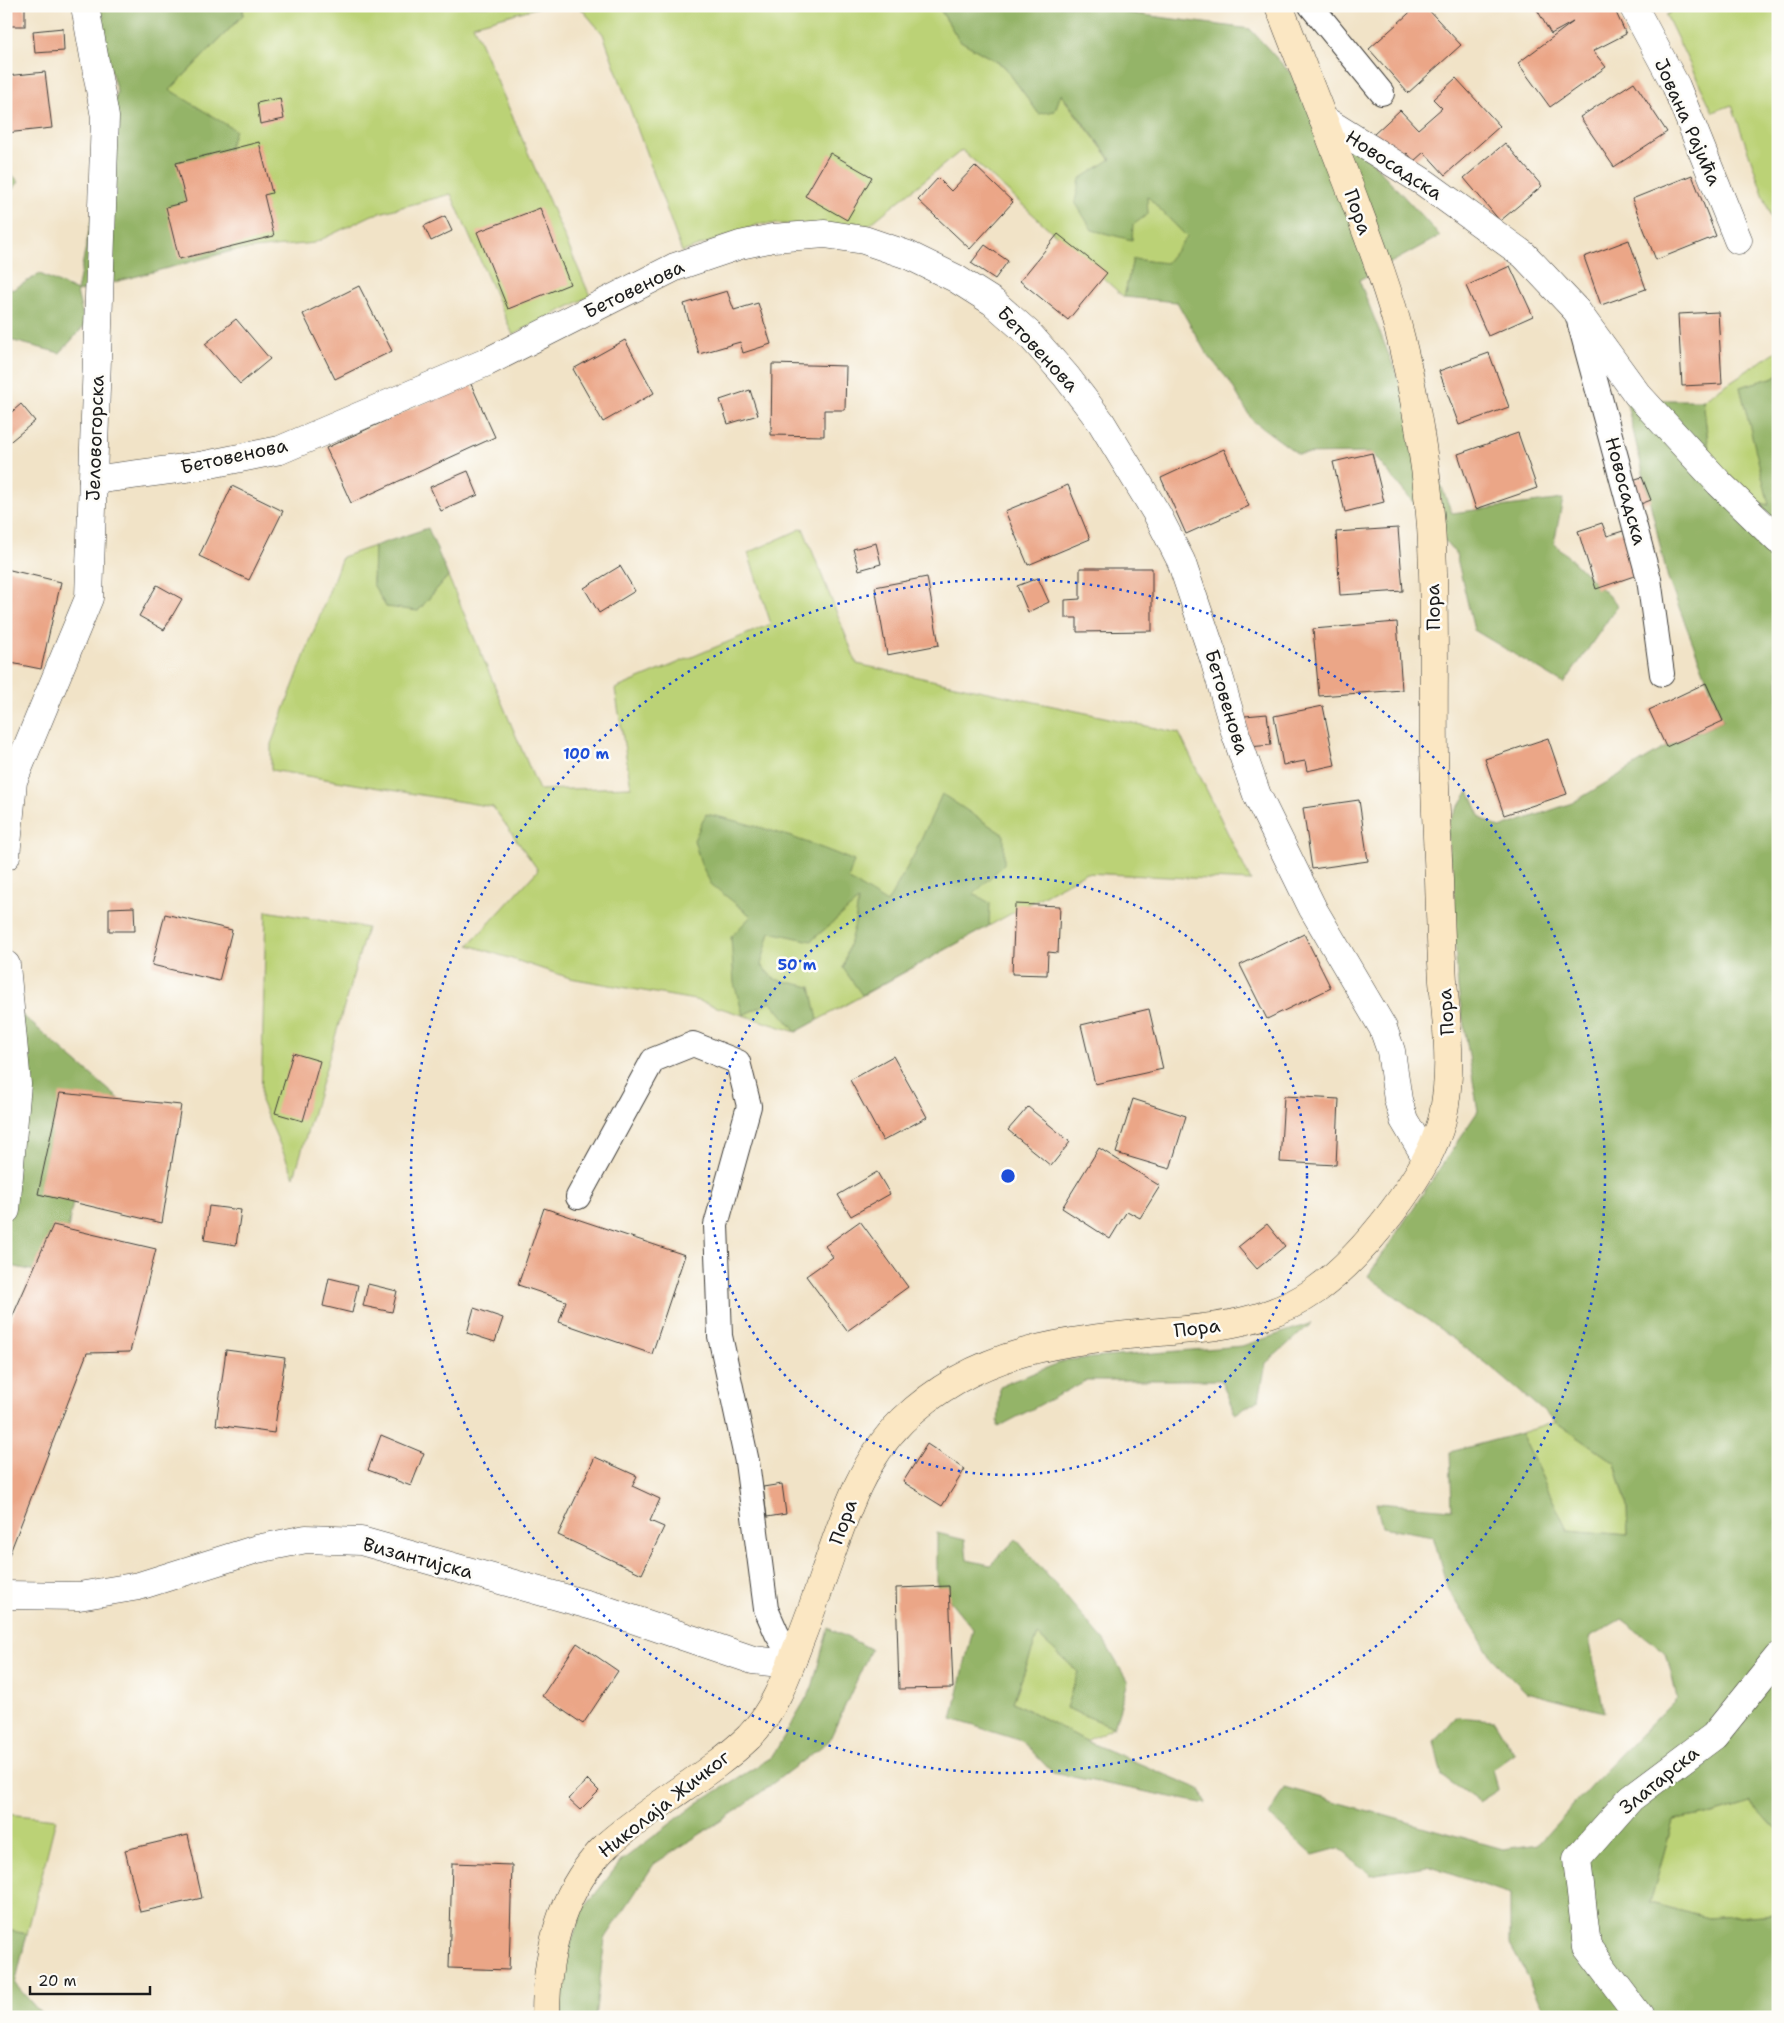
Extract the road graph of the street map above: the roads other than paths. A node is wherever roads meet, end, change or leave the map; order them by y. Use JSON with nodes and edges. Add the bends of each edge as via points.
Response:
{"nodes":[{"id":1,"x":85,"y":6,"type":"edge"},
{"id":2,"x":1279,"y":6,"type":"edge"},
{"id":3,"x":1312,"y":6,"type":"edge"},
{"id":4,"x":1633,"y":6,"type":"edge"},
{"id":5,"x":1382,"y":93,"type":"dead end"},
{"id":6,"x":1323,"y":119,"type":"junction"},
{"id":7,"x":1738,"y":240,"type":"dead end"},
{"id":8,"x":1576,"y":310,"type":"junction"},
{"id":9,"x":93,"y":480,"type":"junction"},
{"id":10,"x":1778,"y":540,"type":"edge"},
{"id":11,"x":1662,"y":674,"type":"dead end"},
{"id":12,"x":6,"y":856,"type":"edge"},
{"id":13,"x":6,"y":965,"type":"edge"},
{"id":14,"x":1428,"y":1159,"type":"junction"},
{"id":15,"x":578,"y":1197,"type":"dead end"},
{"id":16,"x":6,"y":1210,"type":"edge"},
{"id":17,"x":6,"y":1595,"type":"edge"},
{"id":18,"x":1778,"y":1657,"type":"edge"},
{"id":19,"x":793,"y":1659,"type":"junction"},
{"id":20,"x":546,"y":2017,"type":"edge"},
{"id":21,"x":1640,"y":2017,"type":"edge"}],
"edges":[{"from":1,"to":9,"type":"street","name":"Јеловогорска","via":[[105,117]]},
{"from":2,"to":6,"type":"street","name":"Пора"},
{"from":3,"to":5,"type":"lane"},
{"from":4,"to":7,"type":"street","name":"Јована Рајића","via":[[1676,86]]},
{"from":6,"to":8,"type":"street","name":"Новосадска","via":[[1425,183],[1524,255]]},
{"from":6,"to":14,"type":"street","name":"Пора","via":[[1400,332],[1428,487],[1439,892],[1449,1051],[1444,1113]]},
{"from":8,"to":10,"type":"street","name":"Новосадска","via":[[1637,394],[1719,483]]},
{"from":8,"to":11,"type":"lane","name":"Новосадска","via":[[1649,579]]},
{"from":9,"to":12,"type":"street","name":"Јеловогорска","via":[[89,598],[14,781]]},
{"from":9,"to":14,"type":"street","name":"Бетовенова","via":[[200,466],[280,450],[487,362],[676,267],[740,245],[773,238],[825,234],[882,246],[955,278],[993,302],[1028,333],[1066,376],[1101,422],[1157,514],[1181,561],[1257,795],[1314,909],[1383,1028],[1404,1120]]},
{"from":13,"to":16,"type":"street","via":[[17,1084]]},
{"from":14,"to":19,"type":"street","name":"Пора","via":[[1398,1203],[1357,1252],[1337,1272],[1298,1301],[1224,1325],[1078,1340],[1030,1349],[996,1360],[933,1396],[892,1432],[856,1486]]},
{"from":15,"to":19,"type":"lane","via":[[653,1060],[693,1044],[738,1062],[750,1106],[716,1225],[720,1336],[747,1462],[766,1609]]},
{"from":17,"to":19,"type":"street","name":"Византијска","via":[[79,1596],[139,1586],[256,1549],[306,1539],[360,1541],[600,1608],[753,1660],[780,1663]]},
{"from":18,"to":21,"type":"street","name":"Златарска","via":[[1714,1736],[1631,1798],[1577,1859],[1587,1947]]},
{"from":19,"to":20,"type":"street","name":"Николаја Жичког","via":[[773,1705],[748,1738],[614,1838],[577,1882],[553,1941],[547,1969]]}]}
